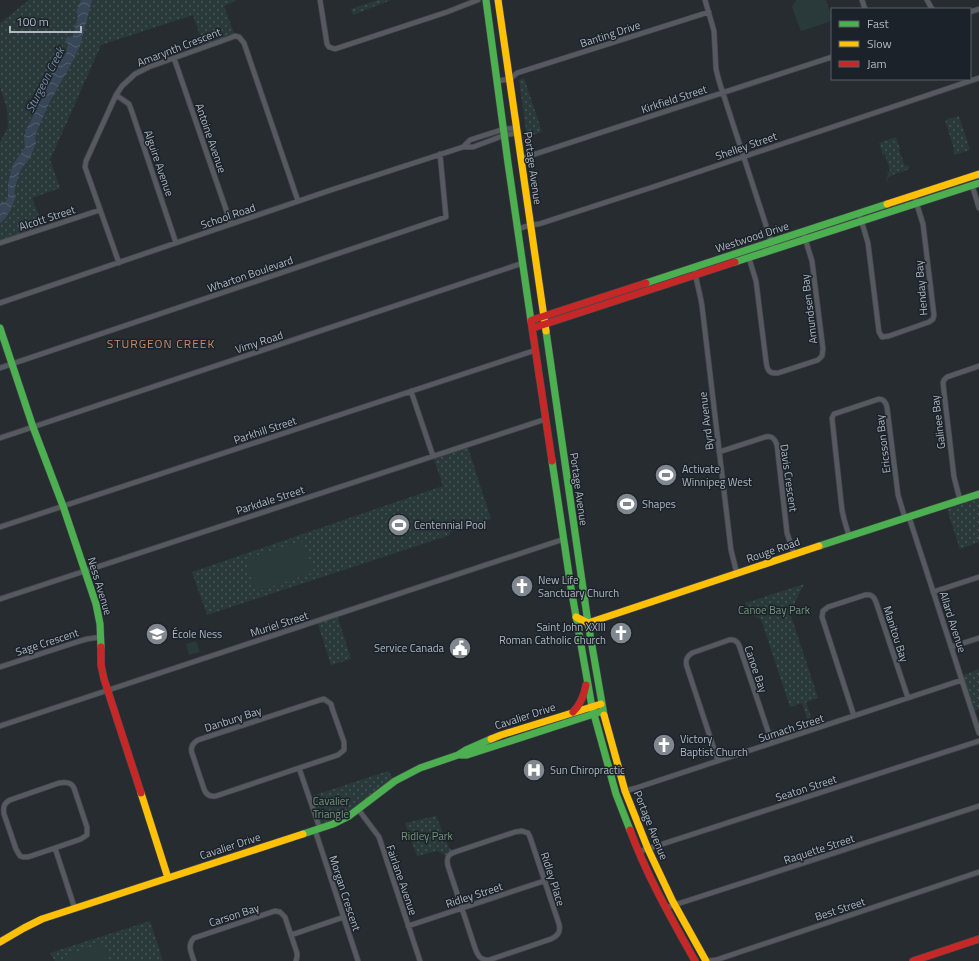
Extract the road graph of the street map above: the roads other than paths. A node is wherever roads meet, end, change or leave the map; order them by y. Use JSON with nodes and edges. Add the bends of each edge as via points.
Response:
{"nodes":[{"id":1,"x":320,"y":0,"type":"edge"},
{"id":2,"x":478,"y":0,"type":"edge"},
{"id":3,"x":486,"y":0,"type":"edge"},
{"id":4,"x":498,"y":0,"type":"edge"},
{"id":5,"x":705,"y":0,"type":"edge"},
{"id":6,"x":708,"y":12,"type":"junction"},
{"id":7,"x":831,"y":57,"type":"edge"},
{"id":8,"x":174,"y":58,"type":"junction"},
{"id":9,"x":510,"y":76,"type":"junction"},
{"id":10,"x":497,"y":77,"type":"junction"},
{"id":11,"x":979,"y":78,"type":"edge"},
{"id":12,"x":723,"y":93,"type":"junction"},
{"id":13,"x":116,"y":95,"type":"junction"},
{"id":14,"x":517,"y":130,"type":"junction"},
{"id":15,"x":504,"y":132,"type":"junction"},
{"id":16,"x":440,"y":154,"type":"junction"},
{"id":17,"x":743,"y":156,"type":"junction"},
{"id":18,"x":520,"y":159,"type":"junction"},
{"id":19,"x":979,"y":174,"type":"edge"},
{"id":20,"x":976,"y":184,"type":"edge"},
{"id":21,"x":914,"y":196,"type":"junction"},
{"id":22,"x":298,"y":201,"type":"junction"},
{"id":23,"x":917,"y":203,"type":"junction"},
{"id":24,"x":979,"y":208,"type":"edge"},
{"id":25,"x":100,"y":210,"type":"junction"},
{"id":26,"x":859,"y":213,"type":"junction"},
{"id":27,"x":861,"y":222,"type":"junction"},
{"id":28,"x":231,"y":224,"type":"junction"},
{"id":29,"x":530,"y":225,"type":"junction"},
{"id":30,"x":518,"y":229,"type":"junction"},
{"id":31,"x":804,"y":232,"type":"junction"},
{"id":32,"x":806,"y":240,"type":"junction"},
{"id":33,"x":771,"y":242,"type":"junction"},
{"id":34,"x":0,"y":243,"type":"edge"},
{"id":35,"x":176,"y":243,"type":"junction"},
{"id":36,"x":774,"y":250,"type":"junction"},
{"id":37,"x":749,"y":258,"type":"junction"},
{"id":38,"x":119,"y":263,"type":"junction"},
{"id":39,"x":523,"y":263,"type":"junction"},
{"id":40,"x":694,"y":271,"type":"junction"},
{"id":41,"x":0,"y":303,"type":"edge"},
{"id":42,"x":543,"y":316,"type":"junction"},
{"id":43,"x":532,"y":320,"type":"junction"},
{"id":44,"x":544,"y":325,"type":"junction"},
{"id":45,"x":0,"y":328,"type":"edge"},
{"id":46,"x":533,"y":328,"type":"junction"},
{"id":47,"x":536,"y":350,"type":"junction"},
{"id":48,"x":12,"y":364,"type":"junction"},
{"id":49,"x":979,"y":366,"type":"edge"},
{"id":50,"x":0,"y":368,"type":"edge"},
{"id":51,"x":411,"y":391,"type":"junction"},
{"id":52,"x":546,"y":419,"type":"junction"},
{"id":53,"x":33,"y":427,"type":"junction"},
{"id":54,"x":0,"y":438,"type":"edge"},
{"id":55,"x":719,"y":452,"type":"junction"},
{"id":56,"x":433,"y":456,"type":"junction"},
{"id":57,"x":979,"y":494,"type":"edge"},
{"id":58,"x":960,"y":500,"type":"junction"},
{"id":59,"x":63,"y":506,"type":"junction"},
{"id":60,"x":907,"y":517,"type":"junction"},
{"id":61,"x":0,"y":527,"type":"edge"},
{"id":62,"x":849,"y":536,"type":"junction"},
{"id":63,"x":564,"y":539,"type":"junction"},
{"id":64,"x":794,"y":554,"type":"junction"},
{"id":65,"x":84,"y":571,"type":"junction"},
{"id":66,"x":737,"y":574,"type":"junction"},
{"id":67,"x":979,"y":577,"type":"edge"},
{"id":68,"x":933,"y":592,"type":"junction"},
{"id":69,"x":0,"y":599,"type":"edge"},
{"id":70,"x":576,"y":617,"type":"junction"},
{"id":71,"x":588,"y":623,"type":"junction"},
{"id":72,"x":577,"y":625,"type":"junction"},
{"id":73,"x":590,"y":636,"type":"junction"},
{"id":74,"x":101,"y":637,"type":"junction"},
{"id":75,"x":979,"y":638,"type":"edge"},
{"id":76,"x":951,"y":647,"type":"junction"},
{"id":77,"x":0,"y":667,"type":"edge"},
{"id":78,"x":587,"y":678,"type":"junction"},
{"id":79,"x":962,"y":680,"type":"junction"},
{"id":80,"x":107,"y":691,"type":"junction"},
{"id":81,"x":908,"y":698,"type":"junction"},
{"id":82,"x":602,"y":707,"type":"junction"},
{"id":83,"x":593,"y":710,"type":"junction"},
{"id":84,"x":573,"y":712,"type":"junction"},
{"id":85,"x":854,"y":716,"type":"junction"},
{"id":86,"x":0,"y":726,"type":"edge"},
{"id":87,"x":979,"y":733,"type":"edge"},
{"id":88,"x":979,"y":741,"type":"edge"},
{"id":89,"x":772,"y":743,"type":"junction"},
{"id":90,"x":458,"y":755,"type":"junction"},
{"id":91,"x":718,"y":761,"type":"junction"},
{"id":92,"x":299,"y":768,"type":"junction"},
{"id":93,"x":625,"y":791,"type":"junction"},
{"id":94,"x":979,"y":806,"type":"edge"},
{"id":95,"x":358,"y":809,"type":"junction"},
{"id":96,"x":317,"y":829,"type":"junction"},
{"id":97,"x":55,"y":848,"type":"junction"},
{"id":98,"x":648,"y":849,"type":"junction"},
{"id":99,"x":638,"y":852,"type":"junction"},
{"id":100,"x":979,"y":872,"type":"edge"},
{"id":101,"x":168,"y":878,"type":"junction"},
{"id":102,"x":544,"y":881,"type":"junction"},
{"id":103,"x":674,"y":905,"type":"junction"},
{"id":104,"x":462,"y":908,"type":"junction"},
{"id":105,"x":665,"y":908,"type":"junction"},
{"id":106,"x":75,"y":909,"type":"junction"},
{"id":107,"x":344,"y":918,"type":"junction"},
{"id":108,"x":408,"y":926,"type":"junction"},
{"id":109,"x":291,"y":935,"type":"junction"},
{"id":110,"x":979,"y":939,"type":"edge"},
{"id":111,"x":0,"y":942,"type":"edge"},
{"id":112,"x":928,"y":959,"type":"edge"},
{"id":113,"x":194,"y":961,"type":"edge"},
{"id":114,"x":296,"y":961,"type":"edge"},
{"id":115,"x":358,"y":961,"type":"edge"},
{"id":116,"x":420,"y":961,"type":"edge"},
{"id":117,"x":695,"y":961,"type":"edge"},
{"id":118,"x":706,"y":961,"type":"edge"},
{"id":119,"x":913,"y":961,"type":"edge"}],
"edges":[{"from":1,"to":2,"type":"street","via":[[327,44],[333,49]]},
{"from":3,"to":10,"type":"main road","name":"Portage Avenue"},
{"from":4,"to":9,"type":"main road","name":"Portage Avenue"},
{"from":5,"to":6,"type":"street"},
{"from":6,"to":9,"type":"street","name":"Banting Drive"},
{"from":6,"to":12,"type":"street","via":[[714,36],[717,73]]},
{"from":7,"to":12,"type":"street","name":"Kirkfield Street"},
{"from":8,"to":13,"type":"street","name":"Amarynth Crescent","via":[[135,74]]},
{"from":8,"to":22,"type":"street","name":"Amarynth Crescent","via":[[235,36],[242,39]]},
{"from":8,"to":28,"type":"street","name":"Antoine Avenue"},
{"from":9,"to":10,"type":"street"},
{"from":9,"to":10,"type":"street"},
{"from":9,"to":14,"type":"main road","name":"Portage Avenue"},
{"from":10,"to":15,"type":"main road","name":"Portage Avenue"},
{"from":11,"to":17,"type":"street","name":"Shelley Street"},
{"from":12,"to":17,"type":"street"},
{"from":12,"to":18,"type":"street","name":"Kirkfield Street"},
{"from":13,"to":25,"type":"street","name":"Amarynth Crescent","via":[[85,167]]},
{"from":13,"to":35,"type":"street","name":"Alguire Avenue","via":[[129,104]]},
{"from":14,"to":15,"type":"street","name":"School Road"},
{"from":14,"to":18,"type":"main road","name":"Portage Avenue"},
{"from":15,"to":16,"type":"street","name":"School Road","via":[[470,140],[462,147]]},
{"from":15,"to":30,"type":"main road","name":"Portage Avenue"},
{"from":16,"to":22,"type":"street","name":"School Road"},
{"from":16,"to":48,"type":"street","name":"Wharton Boulevard","via":[[446,217]]},
{"from":17,"to":29,"type":"street","name":"Shelley Street"},
{"from":17,"to":33,"type":"street"},
{"from":18,"to":29,"type":"main road","name":"Portage Avenue"},
{"from":19,"to":21,"type":"main road","name":"Westwood Drive"},
{"from":20,"to":23,"type":"main road","name":"Westwood Drive"},
{"from":20,"to":24,"type":"street"},
{"from":21,"to":23,"type":"street","name":"Henday Bay"},
{"from":21,"to":26,"type":"main road","name":"Westwood Drive"},
{"from":22,"to":28,"type":"street","name":"School Road"},
{"from":23,"to":27,"type":"main road","name":"Westwood Drive"},
{"from":23,"to":27,"type":"street","name":"Henday Bay","via":[[923,224],[934,315],[929,322],[889,336],[882,337],[878,331],[868,243]]},
{"from":25,"to":34,"type":"street","name":"Alcott Street"},
{"from":25,"to":38,"type":"street","name":"Amarynth Crescent"},
{"from":26,"to":27,"type":"street","name":"Henday Bay"},
{"from":26,"to":31,"type":"main road","name":"Westwood Drive"},
{"from":27,"to":32,"type":"main road","name":"Westwood Drive"},
{"from":28,"to":35,"type":"street","name":"School Road"},
{"from":29,"to":30,"type":"street","name":"Shelley Street"},
{"from":29,"to":42,"type":"main road","name":"Portage Avenue"},
{"from":30,"to":39,"type":"main road","name":"Portage Avenue"},
{"from":31,"to":32,"type":"street","name":"Amundsen Bay"},
{"from":31,"to":33,"type":"main road","name":"Westwood Drive"},
{"from":32,"to":36,"type":"main road","name":"Westwood Drive"},
{"from":32,"to":37,"type":"street","name":"Amundsen Bay","via":[[812,260],[823,354],[818,360],[778,373],[773,374],[767,368],[756,277]]},
{"from":33,"to":36,"type":"street"},
{"from":33,"to":40,"type":"main road","name":"Westwood Drive"},
{"from":35,"to":38,"type":"street","name":"School Road"},
{"from":36,"to":37,"type":"main road","name":"Westwood Drive"},
{"from":37,"to":40,"type":"main road","name":"Westwood Drive"},
{"from":38,"to":41,"type":"street","name":"School Road"},
{"from":39,"to":43,"type":"main road","name":"Portage Avenue"},
{"from":39,"to":53,"type":"street","name":"Vimy Road"},
{"from":40,"to":42,"type":"main road","name":"Westwood Drive"},
{"from":40,"to":44,"type":"main road","name":"Westwood Drive"},
{"from":40,"to":55,"type":"street","name":"Byrd Avenue","via":[[701,299]]},
{"from":42,"to":43,"type":"main road","name":"Westwood Drive"},
{"from":42,"to":44,"type":"main road","name":"Portage Avenue"},
{"from":43,"to":46,"type":"main road","name":"Portage Avenue"},
{"from":44,"to":46,"type":"main road","name":"Westwood Drive"},
{"from":44,"to":71,"type":"main road","name":"Portage Avenue"},
{"from":45,"to":48,"type":"main road","name":"Ness Avenue"},
{"from":46,"to":47,"type":"main road","name":"Portage Avenue"},
{"from":47,"to":51,"type":"street","name":"Parkhill Street"},
{"from":47,"to":52,"type":"main road","name":"Portage Avenue"},
{"from":48,"to":50,"type":"street","name":"Wharton Boulevard"},
{"from":48,"to":53,"type":"main road","name":"Ness Avenue"},
{"from":49,"to":58,"type":"street","name":"Galinee Bay","via":[[947,377],[943,383],[954,477]]},
{"from":51,"to":56,"type":"street"},
{"from":51,"to":59,"type":"street","name":"Parkhill Street"},
{"from":52,"to":56,"type":"street","name":"Parkdale Street"},
{"from":52,"to":63,"type":"main road","name":"Portage Avenue"},
{"from":53,"to":54,"type":"street","name":"Vimy Road"},
{"from":53,"to":59,"type":"main road","name":"Ness Avenue"},
{"from":55,"to":64,"type":"street","name":"Davis Crescent","via":[[765,436],[775,439],[787,533]]},
{"from":55,"to":66,"type":"street","name":"Byrd Avenue","via":[[731,550]]},
{"from":56,"to":65,"type":"street","name":"Parkdale Street"},
{"from":57,"to":58,"type":"main road","name":"Rouge Road"},
{"from":58,"to":60,"type":"main road","name":"Rouge Road"},
{"from":59,"to":61,"type":"street","name":"Parkhill Street"},
{"from":59,"to":65,"type":"main road","name":"Ness Avenue"},
{"from":60,"to":62,"type":"main road","name":"Rouge Road"},
{"from":60,"to":62,"type":"street","name":"Ericsson Bay","via":[[898,494],[888,407],[879,399],[834,414],[832,418],[842,510]]},
{"from":60,"to":68,"type":"street","name":"Allard Avenue"},
{"from":62,"to":64,"type":"main road","name":"Rouge Road"},
{"from":63,"to":70,"type":"main road","name":"Portage Avenue"},
{"from":63,"to":80,"type":"street","name":"Muriel Street"},
{"from":64,"to":66,"type":"main road","name":"Rouge Road"},
{"from":65,"to":69,"type":"street","name":"Parkdale Street"},
{"from":65,"to":74,"type":"main road","name":"Ness Avenue","via":[[98,610]]},
{"from":66,"to":71,"type":"main road","name":"Rouge Road"},
{"from":67,"to":68,"type":"street"},
{"from":68,"to":76,"type":"street","name":"Allard Avenue"},
{"from":70,"to":71,"type":"main road"},
{"from":70,"to":72,"type":"main road","name":"Portage Avenue"},
{"from":71,"to":73,"type":"main road","name":"Portage Avenue"},
{"from":72,"to":73,"type":"main road"},
{"from":72,"to":78,"type":"main road","name":"Portage Avenue"},
{"from":73,"to":82,"type":"main road","name":"Portage Avenue"},
{"from":74,"to":77,"type":"street","name":"Sage Crescent","via":[[80,641]]},
{"from":74,"to":80,"type":"main road","name":"Ness Avenue","via":[[102,672]]},
{"from":75,"to":76,"type":"street"},
{"from":76,"to":79,"type":"street","name":"Allard Avenue"},
{"from":78,"to":83,"type":"main road","name":"Portage Avenue"},
{"from":78,"to":84,"type":"main road","via":[[582,701]]},
{"from":79,"to":81,"type":"street","name":"Sumach Street"},
{"from":79,"to":87,"type":"street","name":"Allard Avenue"},
{"from":80,"to":86,"type":"street","name":"Muriel Street"},
{"from":80,"to":101,"type":"main road","name":"Ness Avenue"},
{"from":81,"to":85,"type":"street","name":"Sumach Street"},
{"from":81,"to":85,"type":"street","name":"Manitou Bay","via":[[872,596],[865,595],[828,607],[823,611],[822,618]]},
{"from":82,"to":83,"type":"main road","name":"Cavalier Drive"},
{"from":82,"to":93,"type":"main road","name":"Portage Avenue"},
{"from":83,"to":84,"type":"main road","name":"Cavalier Drive"},
{"from":83,"to":90,"type":"main road","name":"Cavalier Drive","via":[[467,755]]},
{"from":83,"to":99,"type":"main road","name":"Portage Avenue","via":[[616,794]]},
{"from":84,"to":90,"type":"main road","name":"Cavalier Drive","via":[[501,735]]},
{"from":85,"to":89,"type":"street","name":"Sumach Street"},
{"from":88,"to":98,"type":"street","name":"Seaton Street"},
{"from":89,"to":91,"type":"street","name":"Sumach Street"},
{"from":89,"to":91,"type":"street","name":"Canoe Bay","via":[[736,641],[732,639],[693,652],[688,655],[687,667]]},
{"from":90,"to":95,"type":"main road","name":"Cavalier Drive","via":[[414,771]]},
{"from":91,"to":93,"type":"street","name":"Sumach Street"},
{"from":92,"to":92,"type":"street","name":"Danbury Bay","via":[[210,796],[205,792],[191,748],[198,740],[324,699],[331,704],[344,742],[344,750],[341,754]]},
{"from":92,"to":96,"type":"street"},
{"from":93,"to":98,"type":"main road","name":"Portage Avenue"},
{"from":94,"to":103,"type":"street","name":"Raquette Street"},
{"from":95,"to":96,"type":"main road","name":"Cavalier Drive"},
{"from":95,"to":108,"type":"street","name":"Fairlane Avenue","via":[[378,837]]},
{"from":96,"to":101,"type":"main road","name":"Cavalier Drive"},
{"from":96,"to":107,"type":"street","name":"Morgan Crescent"},
{"from":97,"to":97,"type":"street","via":[[28,857],[20,856],[3,809],[10,800],[67,782],[73,786],[87,827],[87,835],[81,840]]},
{"from":97,"to":106,"type":"street"},
{"from":98,"to":99,"type":"street","name":"Seaton Street"},
{"from":98,"to":103,"type":"main road","name":"Portage Avenue"},
{"from":99,"to":105,"type":"main road","name":"Portage Avenue"},
{"from":100,"to":118,"type":"street","name":"Best Street","via":[[716,960]]},
{"from":101,"to":106,"type":"main road","name":"Cavalier Drive"},
{"from":102,"to":104,"type":"street","name":"Ridley Street"},
{"from":102,"to":104,"type":"street","name":"Ridley Place","via":[[528,833],[515,832],[449,855],[447,862]]},
{"from":102,"to":104,"type":"street","name":"Ridley Place","via":[[560,927],[557,936],[489,960],[479,957]]},
{"from":103,"to":105,"type":"street","name":"Raquette Street"},
{"from":103,"to":118,"type":"main road","name":"Portage Avenue"},
{"from":104,"to":108,"type":"street","name":"Ridley Street"},
{"from":105,"to":117,"type":"main road","name":"Portage Avenue"},
{"from":106,"to":111,"type":"main road","name":"Cavalier Drive","via":[[31,924]]},
{"from":107,"to":109,"type":"street"},
{"from":107,"to":115,"type":"street","name":"Morgan Crescent"},
{"from":108,"to":116,"type":"street","name":"Fairlane Avenue"},
{"from":109,"to":113,"type":"street","name":"Carson Bay","via":[[284,915],[273,911],[194,938],[190,946]]},
{"from":109,"to":114,"type":"street","name":"Carson Bay","via":[[297,953]]},
{"from":110,"to":112,"type":"main road"},
{"from":112,"to":119,"type":"main road"}]}
